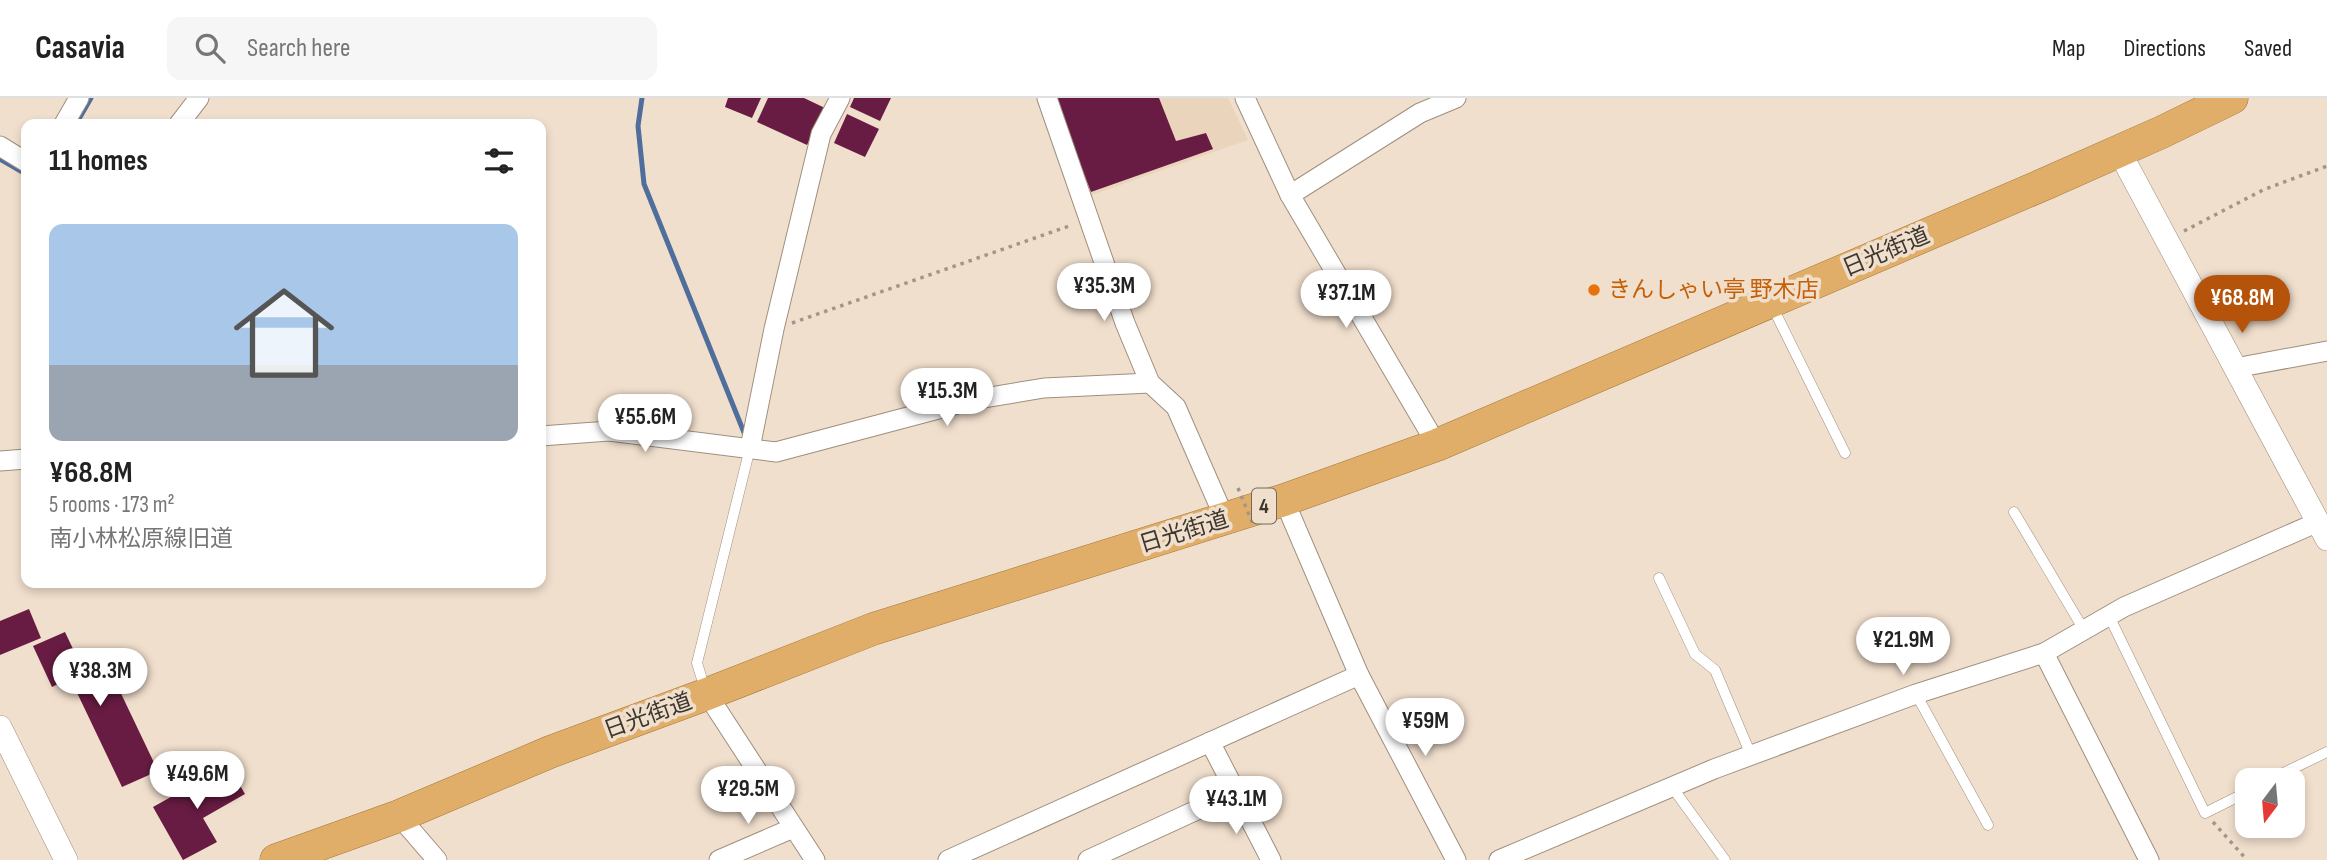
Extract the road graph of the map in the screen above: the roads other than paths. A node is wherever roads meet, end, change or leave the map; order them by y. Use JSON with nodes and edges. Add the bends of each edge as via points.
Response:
{"nodes":[{"id":1,"x":79,"y":98,"type":"edge"},
{"id":2,"x":198,"y":98,"type":"edge"},
{"id":3,"x":840,"y":98,"type":"edge"},
{"id":4,"x":1047,"y":98,"type":"edge"},
{"id":5,"x":1245,"y":98,"type":"edge"},
{"id":6,"x":1456,"y":98,"type":"edge"},
{"id":7,"x":2232,"y":98,"type":"edge"},
{"id":8,"x":2195,"y":106,"type":"edge"},
{"id":9,"x":67,"y":119,"type":"edge"},
{"id":10,"x":183,"y":119,"type":"edge"},
{"id":11,"x":0,"y":146,"type":"edge"},
{"id":12,"x":2119,"y":151,"type":"junction"},
{"id":13,"x":21,"y":159,"type":"edge"},
{"id":14,"x":1290,"y":195,"type":"junction"},
{"id":15,"x":1770,"y":302,"type":"junction"},
{"id":16,"x":2327,"y":351,"type":"edge"},
{"id":17,"x":2235,"y":368,"type":"junction"},
{"id":18,"x":1150,"y":383,"type":"junction"},
{"id":19,"x":546,"y":436,"type":"edge"},
{"id":20,"x":1437,"y":445,"type":"junction"},
{"id":21,"x":750,"y":448,"type":"junction"},
{"id":22,"x":1844,"y":453,"type":"dead end"},
{"id":23,"x":21,"y":459,"type":"edge"},
{"id":24,"x":0,"y":461,"type":"edge"},
{"id":25,"x":1284,"y":500,"type":"junction"},
{"id":26,"x":2014,"y":512,"type":"dead end"},
{"id":27,"x":1239,"y":523,"type":"junction"},
{"id":28,"x":2322,"y":531,"type":"edge"},
{"id":29,"x":1659,"y":578,"type":"dead end"},
{"id":30,"x":2109,"y":616,"type":"junction"},
{"id":31,"x":2084,"y":630,"type":"junction"},
{"id":32,"x":2044,"y":653,"type":"junction"},
{"id":33,"x":1359,"y":675,"type":"junction"},
{"id":34,"x":707,"y":694,"type":"junction"},
{"id":35,"x":1916,"y":694,"type":"junction"},
{"id":36,"x":0,"y":727,"type":"edge"},
{"id":37,"x":1210,"y":742,"type":"junction"},
{"id":38,"x":2327,"y":752,"type":"edge"},
{"id":39,"x":1751,"y":755,"type":"junction"},
{"id":40,"x":2294,"y":768,"type":"edge"},
{"id":41,"x":1672,"y":786,"type":"junction"},
{"id":42,"x":1236,"y":793,"type":"junction"},
{"id":43,"x":2235,"y":798,"type":"edge"},
{"id":44,"x":399,"y":816,"type":"junction"},
{"id":45,"x":1988,"y":825,"type":"dead end"},
{"id":46,"x":793,"y":828,"type":"junction"},
{"id":47,"x":66,"y":860,"type":"edge"},
{"id":48,"x":276,"y":860,"type":"edge"},
{"id":49,"x":437,"y":860,"type":"edge"},
{"id":50,"x":719,"y":860,"type":"edge"},
{"id":51,"x":815,"y":860,"type":"edge"},
{"id":52,"x":948,"y":860,"type":"edge"},
{"id":53,"x":1088,"y":860,"type":"edge"},
{"id":54,"x":1271,"y":860,"type":"edge"},
{"id":55,"x":1456,"y":860,"type":"edge"},
{"id":56,"x":1499,"y":860,"type":"edge"},
{"id":57,"x":1725,"y":860,"type":"edge"},
{"id":58,"x":2150,"y":860,"type":"edge"}],
"edges":[{"from":1,"to":9,"type":"street"},
{"from":2,"to":10,"type":"street"},
{"from":3,"to":21,"type":"street","via":[[821,134]]},
{"from":4,"to":18,"type":"street"},
{"from":5,"to":14,"type":"street"},
{"from":6,"to":14,"type":"street","via":[[1420,113]]},
{"from":7,"to":8,"type":"highway","name":"日光街道","number":"4"},
{"from":8,"to":12,"type":"highway","name":"日光街道","number":"4"},
{"from":11,"to":13,"type":"street"},
{"from":12,"to":15,"type":"highway","name":"日光街道","number":"4"},
{"from":12,"to":17,"type":"street"},
{"from":14,"to":20,"type":"street"},
{"from":15,"to":20,"type":"highway","name":"日光街道","number":"4"},
{"from":15,"to":22,"type":"lane"},
{"from":16,"to":17,"type":"street"},
{"from":17,"to":28,"type":"street"},
{"from":18,"to":21,"type":"street","via":[[1044,388],[972,400],[776,452]]},
{"from":18,"to":27,"type":"street","via":[[1177,407]]},
{"from":19,"to":21,"type":"street","via":[[609,431]]},
{"from":20,"to":25,"type":"highway","name":"日光街道","number":"4"},
{"from":21,"to":34,"type":"lane","via":[[697,663]]},
{"from":23,"to":24,"type":"street"},
{"from":25,"to":27,"type":"highway","name":"日光街道","number":"4"},
{"from":25,"to":33,"type":"street"},
{"from":26,"to":31,"type":"lane"},
{"from":27,"to":34,"type":"highway","name":"日光街道","number":"4","via":[[873,629]]},
{"from":28,"to":30,"type":"street"},
{"from":29,"to":39,"type":"lane","via":[[1695,654],[1715,670]]},
{"from":30,"to":31,"type":"street"},
{"from":30,"to":43,"type":"lane","via":[[2205,813]]},
{"from":31,"to":32,"type":"street"},
{"from":32,"to":35,"type":"street"},
{"from":32,"to":58,"type":"street"},
{"from":33,"to":37,"type":"street"},
{"from":33,"to":55,"type":"street"},
{"from":34,"to":44,"type":"highway","name":"日光街道","number":"4","via":[[550,752]]},
{"from":34,"to":46,"type":"street"},
{"from":35,"to":39,"type":"street"},
{"from":35,"to":45,"type":"lane"},
{"from":36,"to":47,"type":"street"},
{"from":37,"to":42,"type":"street"},
{"from":37,"to":52,"type":"street"},
{"from":38,"to":40,"type":"lane"},
{"from":39,"to":41,"type":"street"},
{"from":41,"to":56,"type":"street"},
{"from":41,"to":57,"type":"lane"},
{"from":42,"to":53,"type":"street"},
{"from":42,"to":54,"type":"street"},
{"from":44,"to":48,"type":"highway","name":"日光街道","number":"4"},
{"from":44,"to":49,"type":"street"},
{"from":46,"to":50,"type":"street"},
{"from":46,"to":51,"type":"street"}]}
